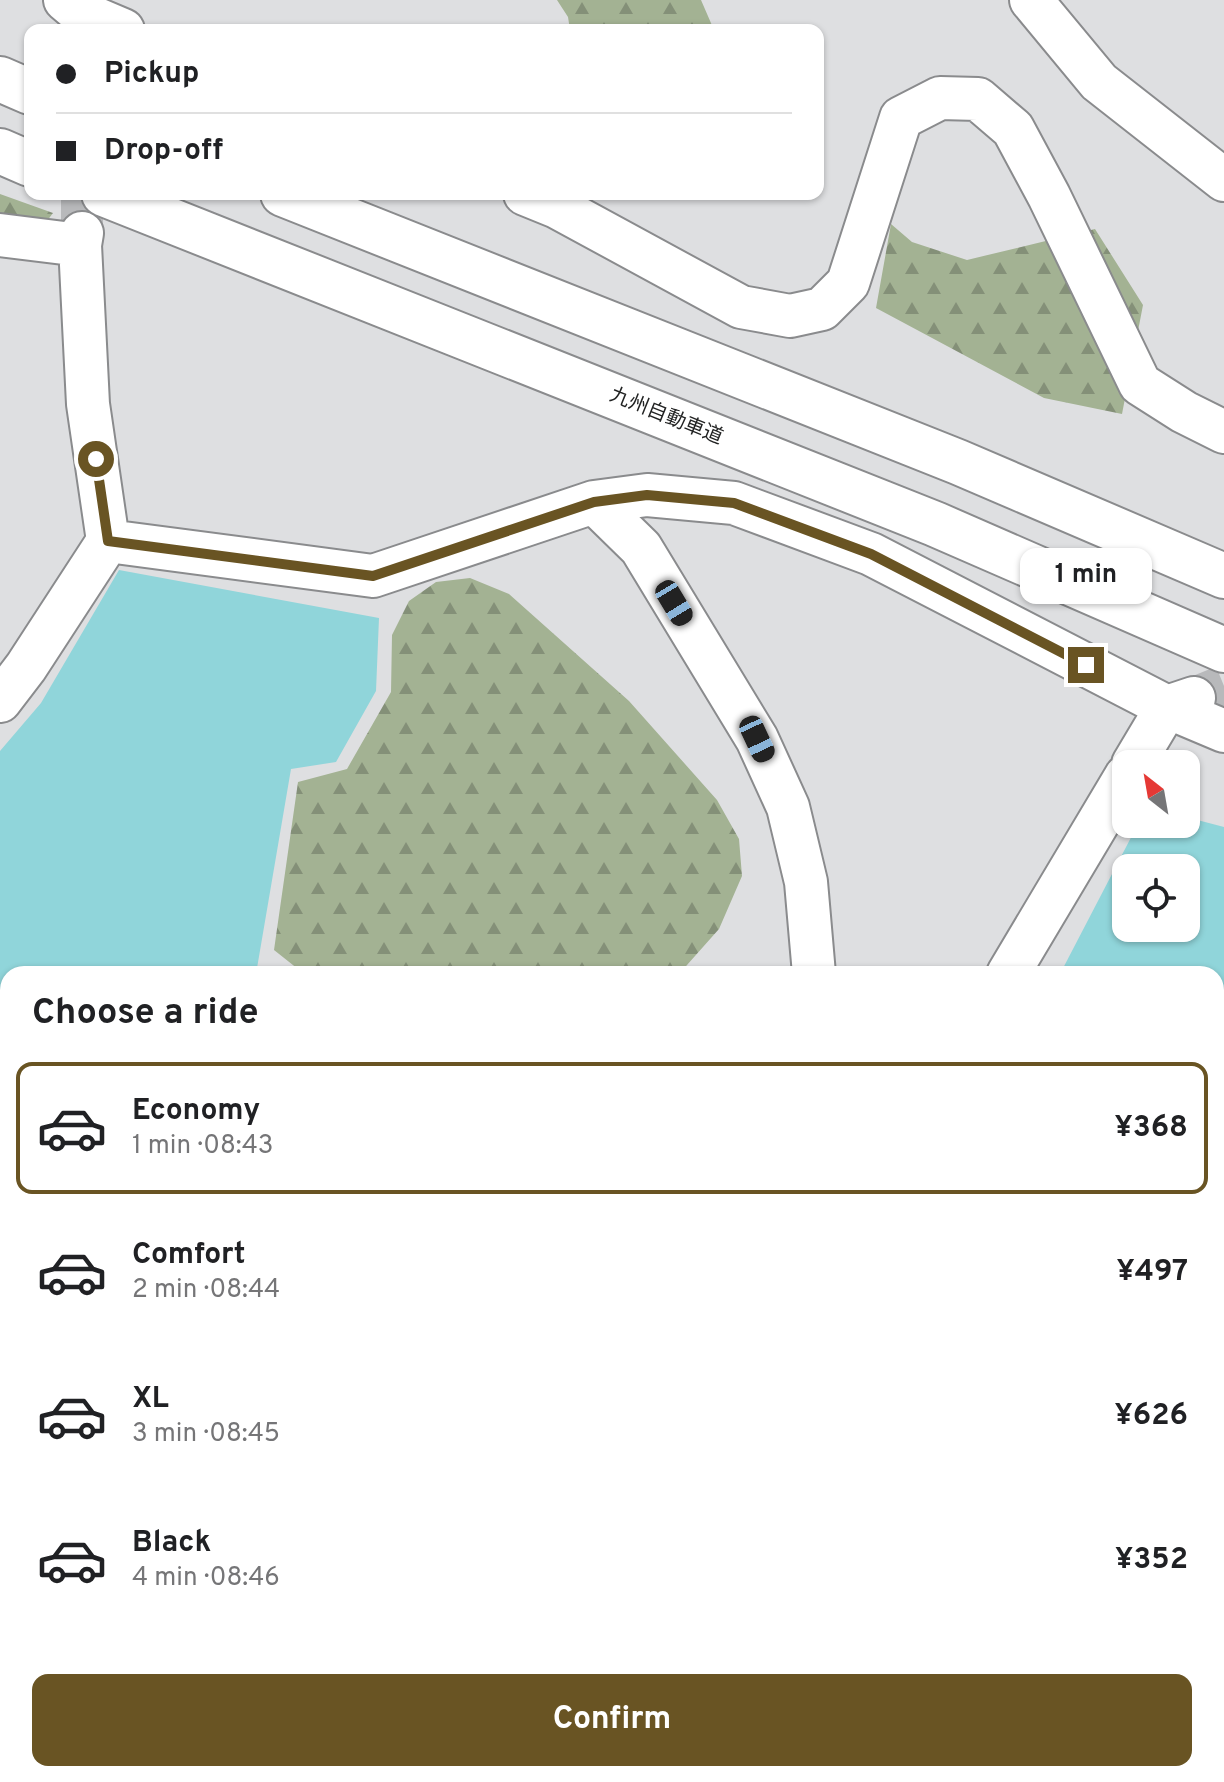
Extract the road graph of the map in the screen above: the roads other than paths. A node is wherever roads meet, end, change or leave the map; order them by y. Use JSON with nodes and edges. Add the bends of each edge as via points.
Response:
{"nodes":[{"id":1,"x":1031,"y":0,"type":"edge"},
{"id":2,"x":74,"y":14,"type":"edge"},
{"id":3,"x":105,"y":24,"type":"edge"},
{"id":4,"x":0,"y":79,"type":"edge"},
{"id":5,"x":24,"y":89,"type":"edge"},
{"id":6,"x":0,"y":151,"type":"edge"},
{"id":7,"x":24,"y":161,"type":"edge"},
{"id":8,"x":1224,"y":180,"type":"edge"},
{"id":9,"x":119,"y":200,"type":"edge"},
{"id":10,"x":298,"y":200,"type":"edge"},
{"id":11,"x":540,"y":200,"type":"edge"},
{"id":12,"x":0,"y":235,"type":"edge"},
{"id":13,"x":1224,"y":432,"type":"edge"},
{"id":14,"x":594,"y":502,"type":"junction"},
{"id":15,"x":108,"y":541,"type":"junction"},
{"id":16,"x":1224,"y":576,"type":"edge"},
{"id":17,"x":1224,"y":650,"type":"edge"},
{"id":18,"x":0,"y":701,"type":"edge"},
{"id":19,"x":1184,"y":701,"type":"junction"},
{"id":20,"x":1224,"y":731,"type":"edge"},
{"id":21,"x":1144,"y":750,"type":"edge"},
{"id":22,"x":1112,"y":799,"type":"edge"},
{"id":23,"x":813,"y":966,"type":"edge"},
{"id":24,"x":1013,"y":966,"type":"edge"}],
"edges":[{"from":1,"to":8,"type":"street","via":[[1099,82]]},
{"from":2,"to":3,"type":"street"},
{"from":4,"to":5,"type":"highway"},
{"from":6,"to":7,"type":"highway"},
{"from":9,"to":17,"type":"highway","name":"九州自動車道","via":[[935,524]]},
{"from":10,"to":16,"type":"highway","via":[[958,462]]},
{"from":11,"to":13,"type":"street","via":[[741,307],[790,316],[822,309],[848,283],[901,118],[940,98],[978,99],[1013,129],[1140,384]]},
{"from":12,"to":15,"type":"street","via":[[81,239],[88,404]]},
{"from":14,"to":15,"type":"street","via":[[373,576]]},
{"from":14,"to":19,"type":"street","via":[[647,495],[734,503],[871,554]]},
{"from":14,"to":23,"type":"street","via":[[641,548],[757,739],[792,822],[806,882]]},
{"from":15,"to":18,"type":"street"},
{"from":19,"to":20,"type":"street"},
{"from":19,"to":21,"type":"street"},
{"from":22,"to":24,"type":"street"}]}
